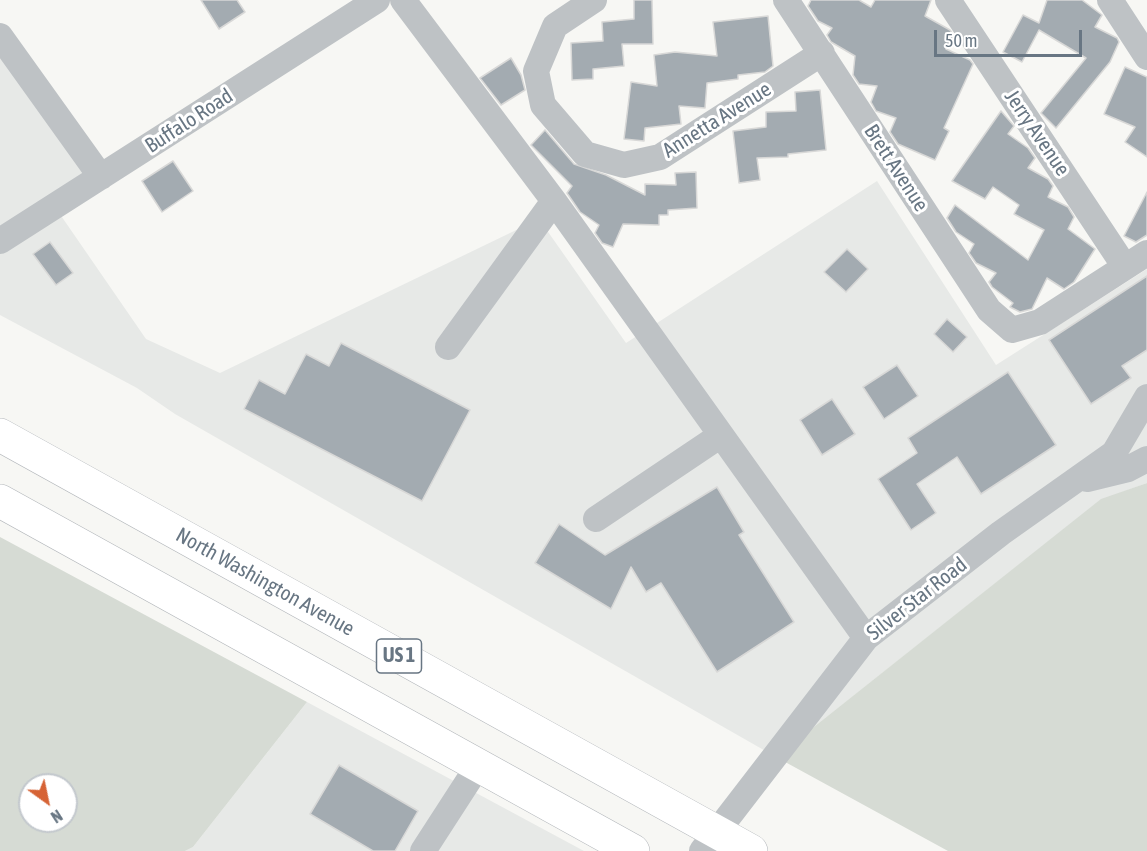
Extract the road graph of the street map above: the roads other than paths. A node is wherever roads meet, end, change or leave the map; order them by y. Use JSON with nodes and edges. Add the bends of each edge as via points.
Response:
{"nodes":[{"id":1,"x":377,"y":0,"type":"edge"},
{"id":2,"x":403,"y":0,"type":"edge"},
{"id":3,"x":594,"y":0,"type":"edge"},
{"id":4,"x":786,"y":0,"type":"edge"},
{"id":5,"x":948,"y":0,"type":"edge"},
{"id":6,"x":1110,"y":0,"type":"edge"},
{"id":7,"x":0,"y":36,"type":"edge"},
{"id":8,"x":822,"y":53,"type":"junction"},
{"id":9,"x":1147,"y":57,"type":"edge"},
{"id":10,"x":101,"y":177,"type":"junction"},
{"id":11,"x":554,"y":201,"type":"junction"},
{"id":12,"x":0,"y":241,"type":"edge"},
{"id":13,"x":1147,"y":253,"type":"edge"},
{"id":14,"x":1125,"y":267,"type":"junction"},
{"id":15,"x":448,"y":347,"type":"dead end"},
{"id":16,"x":1147,"y":397,"type":"edge"},
{"id":17,"x":0,"y":435,"type":"edge"},
{"id":18,"x":721,"y":435,"type":"junction"},
{"id":19,"x":1147,"y":459,"type":"edge"},
{"id":20,"x":1072,"y":483,"type":"junction"},
{"id":21,"x":0,"y":501,"type":"edge"},
{"id":22,"x":596,"y":519,"type":"dead end"},
{"id":23,"x":866,"y":638,"type":"junction"},
{"id":24,"x":478,"y":766,"type":"junction"},
{"id":25,"x":709,"y":841,"type":"edge"},
{"id":26,"x":423,"y":851,"type":"edge"},
{"id":27,"x":633,"y":851,"type":"edge"},
{"id":28,"x":751,"y":851,"type":"edge"}],
"edges":[{"from":1,"to":10,"type":"street","name":"Buffalo Road"},
{"from":2,"to":11,"type":"street"},
{"from":3,"to":8,"type":"street","name":"Annetta Avenue","via":[[555,26],[536,71],[543,105],[585,154],[624,165],[660,157]]},
{"from":4,"to":8,"type":"street","name":"Brett Avenue"},
{"from":5,"to":14,"type":"street","name":"Jerry Avenue"},
{"from":6,"to":9,"type":"street"},
{"from":7,"to":10,"type":"street"},
{"from":8,"to":14,"type":"street","name":"Brett Avenue","via":[[989,310],[1012,330],[1040,322]]},
{"from":10,"to":12,"type":"street","name":"Buffalo Road"},
{"from":11,"to":15,"type":"street"},
{"from":11,"to":18,"type":"street"},
{"from":13,"to":14,"type":"street"},
{"from":16,"to":20,"type":"street","name":"Silver Star Road","via":[[1114,453]]},
{"from":17,"to":25,"type":"main road","name":"North Washington Avenue","number":"US 1"},
{"from":18,"to":22,"type":"street"},
{"from":18,"to":23,"type":"street"},
{"from":19,"to":20,"type":"street","via":[[1128,469]]},
{"from":20,"to":23,"type":"street","name":"Silver Star Road"},
{"from":21,"to":24,"type":"main road"},
{"from":23,"to":25,"type":"street","name":"Silver Star Road"},
{"from":24,"to":26,"type":"street"},
{"from":24,"to":27,"type":"main road"},
{"from":25,"to":28,"type":"main road","name":"North Washington Avenue","number":"US 1"}]}
